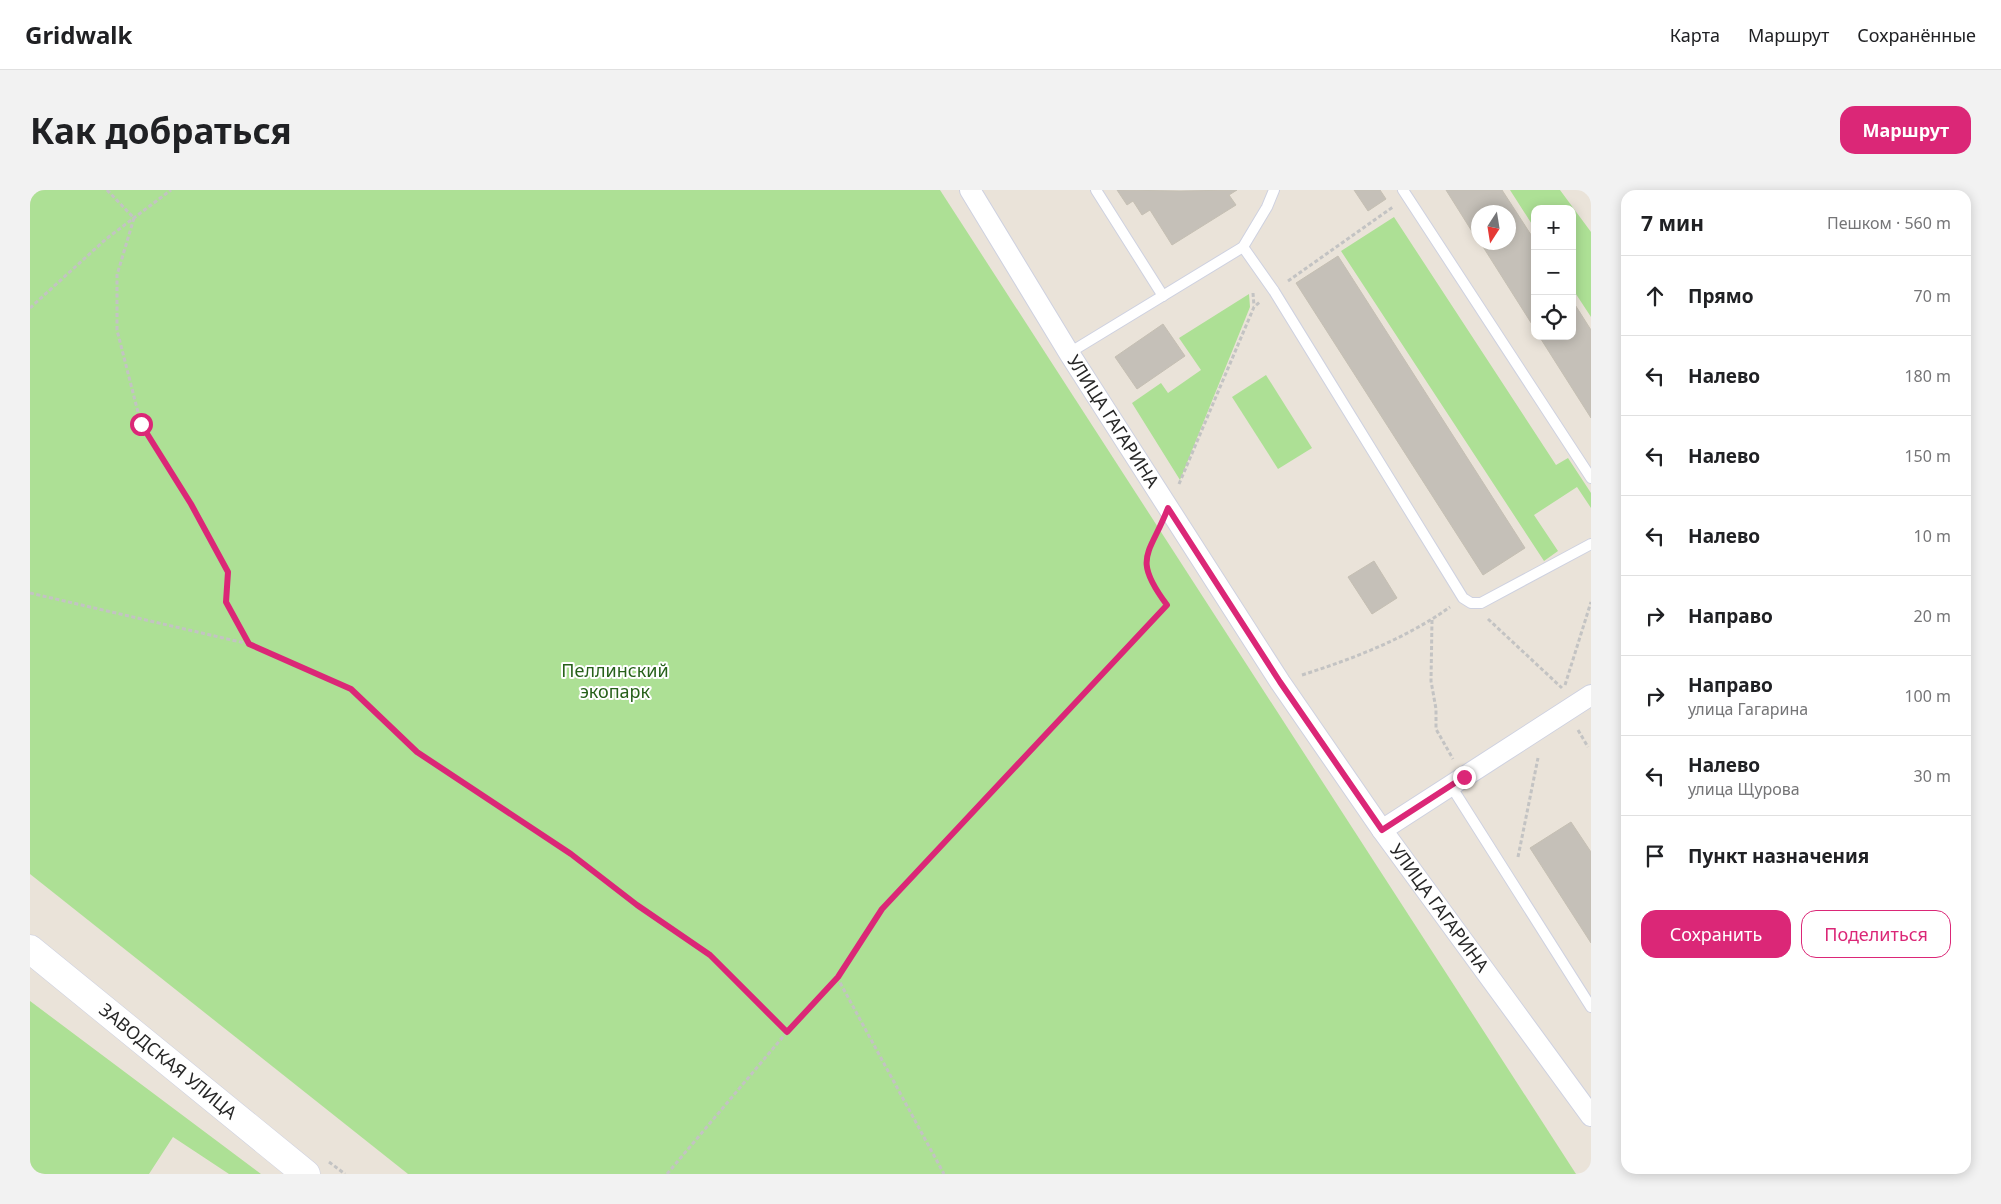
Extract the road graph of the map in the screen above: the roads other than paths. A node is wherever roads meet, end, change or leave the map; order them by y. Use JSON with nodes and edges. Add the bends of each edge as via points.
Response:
{"nodes":[{"id":1,"x":970,"y":190,"type":"edge"},
{"id":2,"x":1096,"y":190,"type":"edge"},
{"id":3,"x":1274,"y":190,"type":"edge"},
{"id":4,"x":1405,"y":193,"type":"edge"},
{"id":5,"x":1244,"y":247,"type":"junction"},
{"id":6,"x":1163,"y":296,"type":"junction"},
{"id":7,"x":1069,"y":353,"type":"junction"},
{"id":8,"x":1591,"y":478,"type":"edge"},
{"id":9,"x":1590,"y":547,"type":"edge"},
{"id":10,"x":1591,"y":695,"type":"edge"},
{"id":11,"x":1457,"y":781,"type":"junction"},
{"id":12,"x":1382,"y":830,"type":"junction"},
{"id":13,"x":30,"y":949,"type":"edge"},
{"id":14,"x":1591,"y":1007,"type":"edge"},
{"id":15,"x":1591,"y":1116,"type":"edge"},
{"id":16,"x":306,"y":1174,"type":"edge"}],
"edges":[{"from":1,"to":7,"type":"street","name":"УЛИЦА ГАГАРИНА"},
{"from":2,"to":6,"type":"lane"},
{"from":3,"to":5,"type":"lane"},
{"from":4,"to":8,"type":"lane"},
{"from":5,"to":6,"type":"lane"},
{"from":5,"to":9,"type":"lane","via":[[1467,600],[1481,603]]},
{"from":6,"to":7,"type":"lane"},
{"from":7,"to":12,"type":"street","name":"УЛИЦА ГАГАРИНА","via":[[1280,682]]},
{"from":10,"to":11,"type":"street"},
{"from":11,"to":12,"type":"street"},
{"from":11,"to":14,"type":"lane","via":[[1513,882]]},
{"from":12,"to":15,"type":"street","name":"УЛИЦА ГАГАРИНА"},
{"from":13,"to":16,"type":"street","name":"ЗАВОДСКАЯ УЛИЦА"}]}
